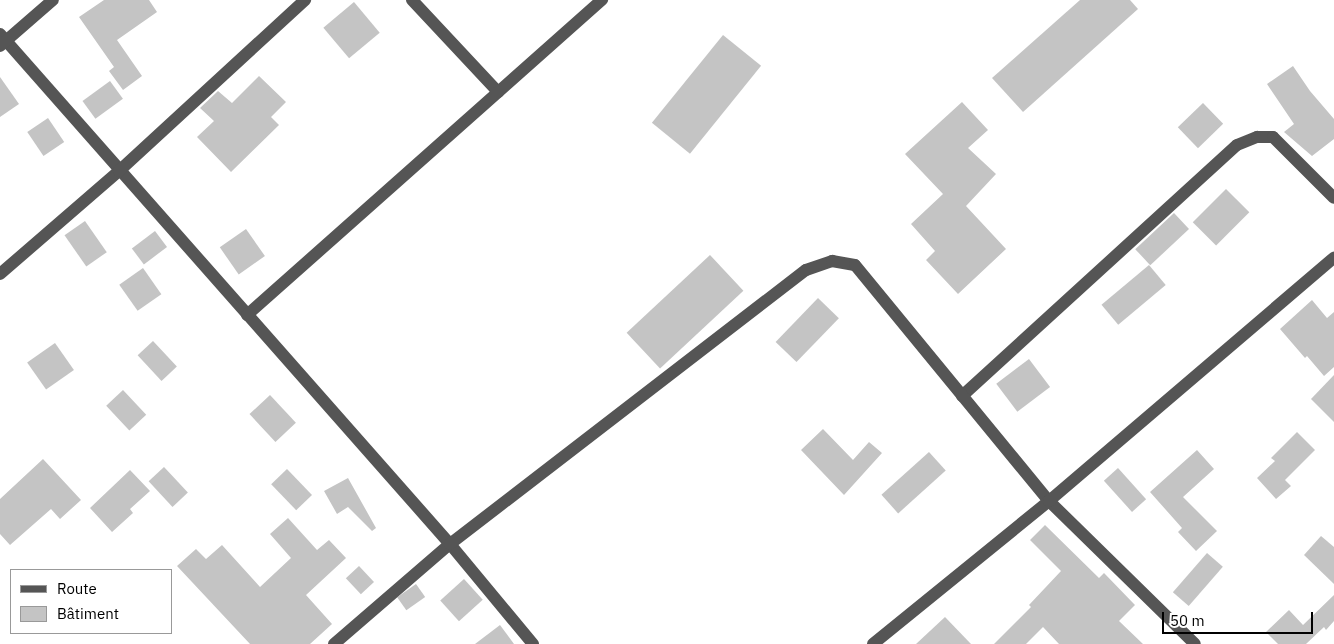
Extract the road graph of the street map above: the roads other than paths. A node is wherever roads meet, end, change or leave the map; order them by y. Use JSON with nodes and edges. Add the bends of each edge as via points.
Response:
{"nodes":[{"id":1,"x":53,"y":0,"type":"edge"},
{"id":2,"x":305,"y":0,"type":"edge"},
{"id":3,"x":412,"y":0,"type":"edge"},
{"id":4,"x":602,"y":0,"type":"edge"},
{"id":5,"x":2,"y":40,"type":"edge"},
{"id":6,"x":498,"y":92,"type":"junction"},
{"id":7,"x":119,"y":171,"type":"junction"},
{"id":8,"x":1334,"y":198,"type":"edge"},
{"id":9,"x":1334,"y":258,"type":"edge"},
{"id":10,"x":0,"y":274,"type":"edge"},
{"id":11,"x":247,"y":315,"type":"junction"},
{"id":12,"x":962,"y":396,"type":"junction"},
{"id":13,"x":1049,"y":501,"type":"junction"},
{"id":14,"x":450,"y":544,"type":"junction"},
{"id":15,"x":334,"y":644,"type":"edge"},
{"id":16,"x":533,"y":644,"type":"edge"},
{"id":17,"x":873,"y":644,"type":"edge"},
{"id":18,"x":1195,"y":644,"type":"edge"}],
"edges":[{"from":1,"to":5,"type":"street"},
{"from":2,"to":7,"type":"street"},
{"from":3,"to":6,"type":"street"},
{"from":4,"to":6,"type":"street"},
{"from":5,"to":7,"type":"street"},
{"from":6,"to":11,"type":"street"},
{"from":7,"to":10,"type":"street"},
{"from":7,"to":11,"type":"street"},
{"from":8,"to":12,"type":"street","via":[[1274,137],[1257,137],[1237,145]]},
{"from":9,"to":13,"type":"street"},
{"from":11,"to":14,"type":"street"},
{"from":12,"to":13,"type":"street"},
{"from":12,"to":14,"type":"street","via":[[855,265],[832,261],[806,270]]},
{"from":13,"to":17,"type":"street"},
{"from":13,"to":18,"type":"street"},
{"from":14,"to":15,"type":"street"},
{"from":14,"to":16,"type":"street"}]}
